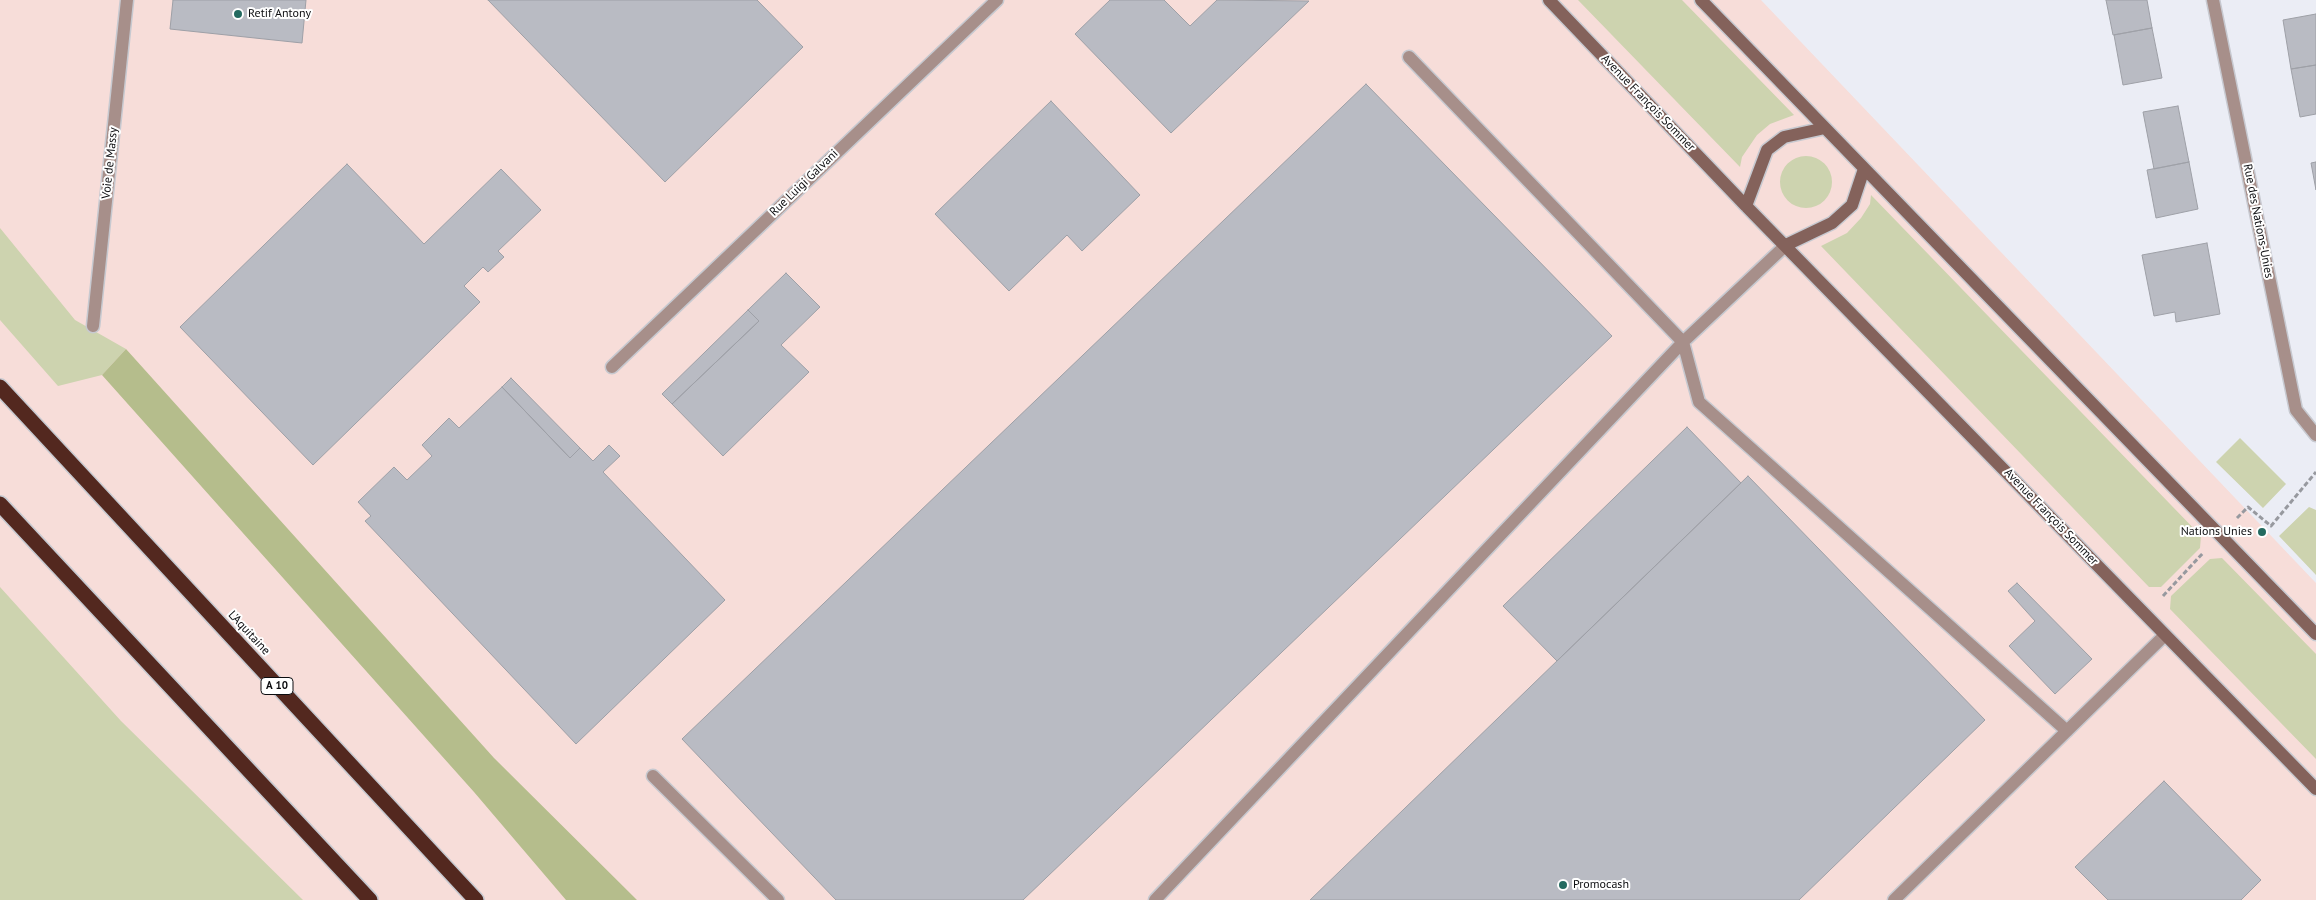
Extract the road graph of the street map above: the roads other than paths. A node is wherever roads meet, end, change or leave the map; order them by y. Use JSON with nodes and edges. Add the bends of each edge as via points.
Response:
{"nodes":[{"id":1,"x":128,"y":0,"type":"edge"},
{"id":2,"x":996,"y":0,"type":"edge"},
{"id":3,"x":1549,"y":0,"type":"edge"},
{"id":4,"x":1701,"y":0,"type":"edge"},
{"id":5,"x":2213,"y":0,"type":"edge"},
{"id":6,"x":1409,"y":57,"type":"dead end"},
{"id":7,"x":1825,"y":128,"type":"junction"},
{"id":8,"x":1864,"y":169,"type":"junction"},
{"id":9,"x":1746,"y":206,"type":"junction"},
{"id":10,"x":1786,"y":245,"type":"junction"},
{"id":11,"x":94,"y":326,"type":"dead end"},
{"id":12,"x":1683,"y":342,"type":"junction"},
{"id":13,"x":612,"y":367,"type":"dead end"},
{"id":14,"x":0,"y":387,"type":"edge"},
{"id":15,"x":2316,"y":435,"type":"edge"},
{"id":16,"x":0,"y":504,"type":"edge"},
{"id":17,"x":2316,"y":634,"type":"edge"},
{"id":18,"x":2165,"y":635,"type":"junction"},
{"id":19,"x":2067,"y":731,"type":"junction"},
{"id":20,"x":653,"y":776,"type":"dead end"},
{"id":21,"x":2316,"y":789,"type":"edge"},
{"id":22,"x":370,"y":900,"type":"edge"},
{"id":23,"x":476,"y":900,"type":"edge"},
{"id":24,"x":778,"y":900,"type":"edge"},
{"id":25,"x":1155,"y":900,"type":"edge"},
{"id":26,"x":1894,"y":900,"type":"edge"}],
"edges":[{"from":1,"to":11,"type":"street","name":"Voie de Massy"},
{"from":2,"to":13,"type":"street","name":"Rue Luigi Galvani"},
{"from":3,"to":9,"type":"street","name":"Avenue François Sommer"},
{"from":4,"to":7,"type":"street"},
{"from":5,"to":15,"type":"street","name":"Rue des Nations-Unies","via":[[2296,410]]},
{"from":6,"to":12,"type":"street"},
{"from":7,"to":8,"type":"street"},
{"from":7,"to":9,"type":"street","via":[[1784,137],[1767,150]]},
{"from":8,"to":10,"type":"street","via":[[1852,205],[1832,223]]},
{"from":8,"to":17,"type":"street"},
{"from":9,"to":10,"type":"street"},
{"from":10,"to":12,"type":"street"},
{"from":10,"to":18,"type":"street","name":"Avenue François Sommer"},
{"from":12,"to":19,"type":"street","via":[[1699,402]]},
{"from":12,"to":25,"type":"street"},
{"from":14,"to":23,"type":"highway","name":"L'Aquitaine","number":"A 10"},
{"from":16,"to":22,"type":"highway"},
{"from":18,"to":19,"type":"street"},
{"from":18,"to":21,"type":"street","name":"Avenue François Sommer"},
{"from":19,"to":26,"type":"street"},
{"from":20,"to":24,"type":"street"}]}
